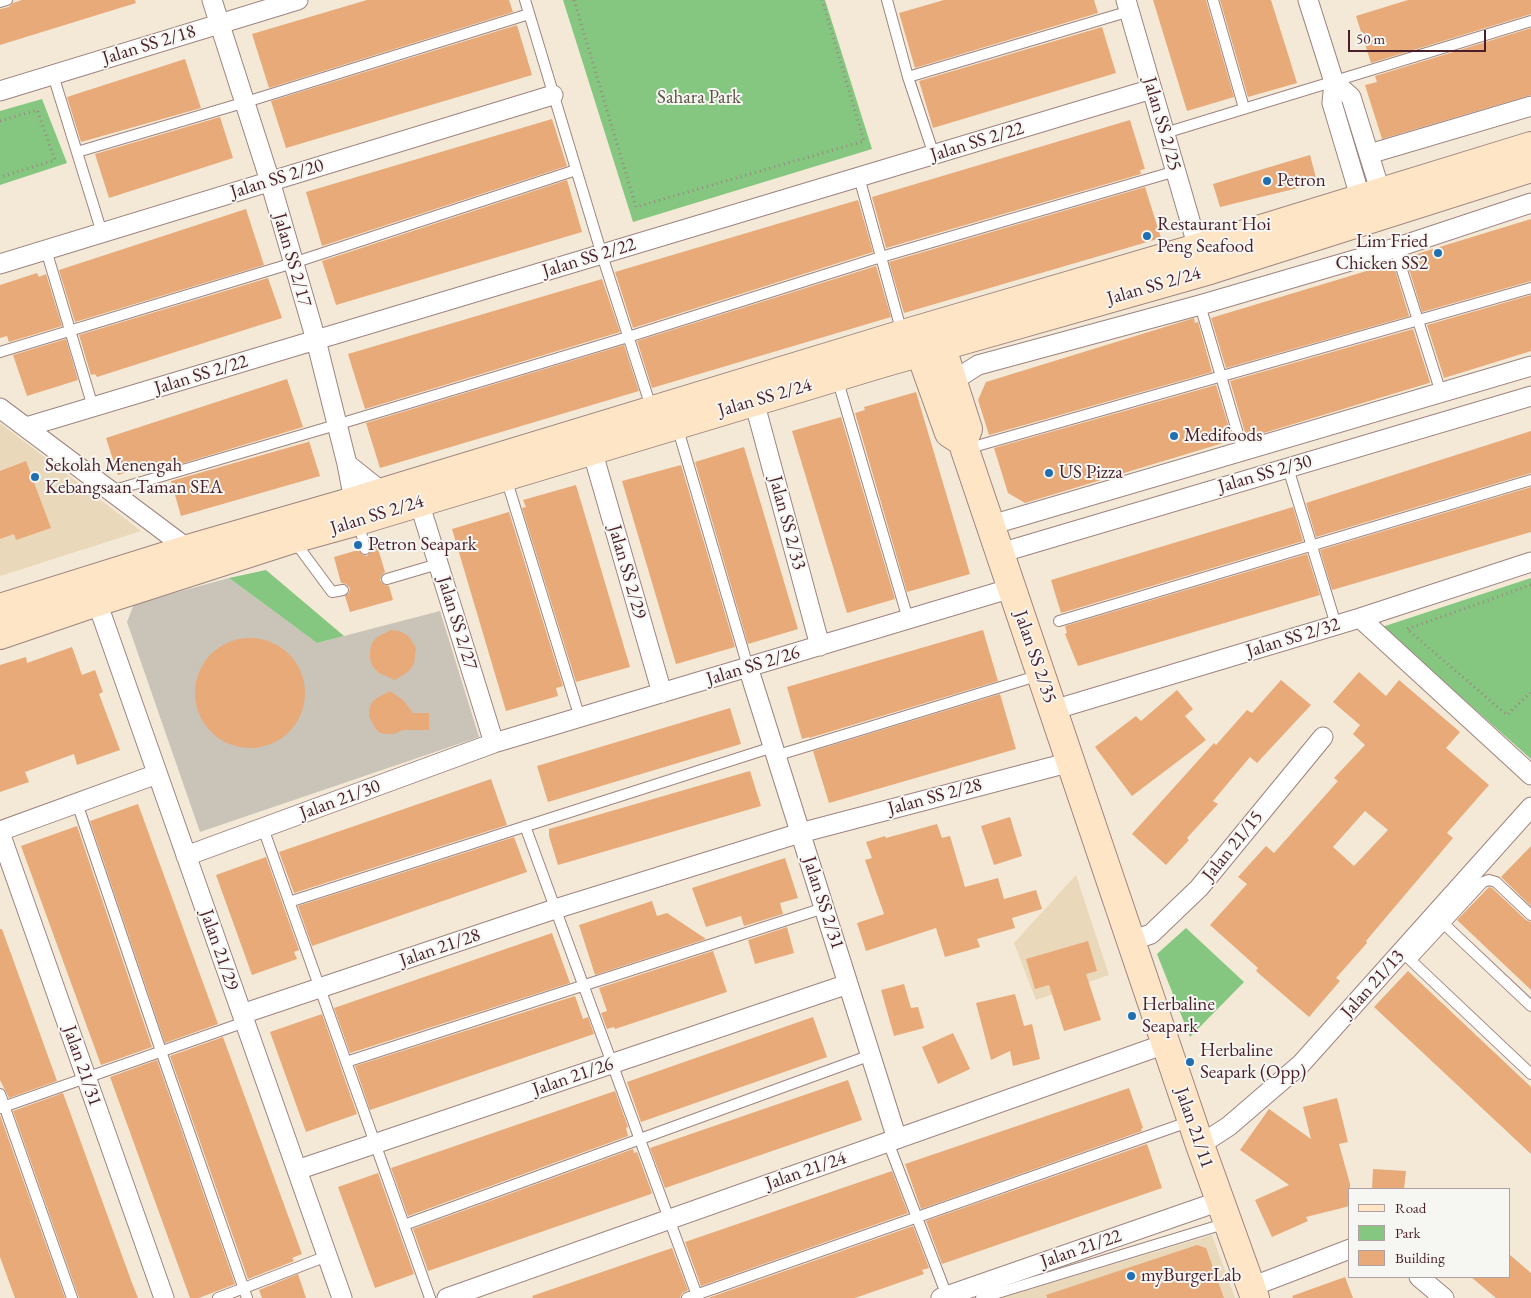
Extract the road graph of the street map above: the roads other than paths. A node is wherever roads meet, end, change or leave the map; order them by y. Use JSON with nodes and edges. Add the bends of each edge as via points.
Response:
{"nodes":[{"id":1,"x":7,"y":0,"type":"edge"},
{"id":2,"x":212,"y":0,"type":"edge"},
{"id":3,"x":298,"y":0,"type":"edge"},
{"id":4,"x":525,"y":0,"type":"edge"},
{"id":5,"x":887,"y":0,"type":"edge"},
{"id":6,"x":1212,"y":0,"type":"edge"},
{"id":7,"x":1313,"y":1,"type":"edge"},
{"id":8,"x":0,"y":2,"type":"edge"},
{"id":9,"x":1128,"y":6,"type":"edge"},
{"id":10,"x":529,"y":14,"type":"junction"},
{"id":11,"x":1531,"y":21,"type":"edge"},
{"id":12,"x":220,"y":24,"type":"junction"},
{"id":13,"x":53,"y":75,"type":"junction"},
{"id":14,"x":908,"y":77,"type":"junction"},
{"id":15,"x":1334,"y":82,"type":"junction"},
{"id":16,"x":1152,"y":89,"type":"junction"},
{"id":17,"x":0,"y":91,"type":"edge"},
{"id":18,"x":553,"y":95,"type":"junction"},
{"id":19,"x":246,"y":102,"type":"junction"},
{"id":20,"x":1531,"y":106,"type":"edge"},
{"id":21,"x":1244,"y":108,"type":"junction"},
{"id":22,"x":1165,"y":133,"type":"junction"},
{"id":23,"x":1531,"y":146,"type":"edge"},
{"id":24,"x":77,"y":152,"type":"junction"},
{"id":25,"x":1369,"y":154,"type":"junction"},
{"id":26,"x":934,"y":155,"type":"junction"},
{"id":27,"x":1531,"y":168,"type":"edge"},
{"id":28,"x":576,"y":170,"type":"junction"},
{"id":29,"x":1176,"y":170,"type":"junction"},
{"id":30,"x":859,"y":177,"type":"junction"},
{"id":31,"x":270,"y":181,"type":"junction"},
{"id":32,"x":1531,"y":204,"type":"edge"},
{"id":33,"x":1374,"y":206,"type":"junction"},
{"id":34,"x":102,"y":232,"type":"junction"},
{"id":35,"x":1198,"y":248,"type":"junction"},
{"id":36,"x":1395,"y":248,"type":"junction"},
{"id":37,"x":46,"y":250,"type":"junction"},
{"id":38,"x":602,"y":255,"type":"junction"},
{"id":39,"x":881,"y":257,"type":"junction"},
{"id":40,"x":293,"y":263,"type":"junction"},
{"id":41,"x":0,"y":264,"type":"edge"},
{"id":42,"x":1531,"y":288,"type":"edge"},
{"id":43,"x":1200,"y":305,"type":"junction"},
{"id":44,"x":1418,"y":320,"type":"junction"},
{"id":45,"x":70,"y":332,"type":"junction"},
{"id":46,"x":981,"y":335,"type":"junction"},
{"id":47,"x":628,"y":337,"type":"junction"},
{"id":48,"x":922,"y":338,"type":"junction"},
{"id":49,"x":316,"y":340,"type":"junction"},
{"id":50,"x":0,"y":352,"type":"edge"},
{"id":51,"x":883,"y":363,"type":"junction"},
{"id":52,"x":1531,"y":366,"type":"edge"},
{"id":53,"x":837,"y":377,"type":"junction"},
{"id":54,"x":1221,"y":377,"type":"junction"},
{"id":55,"x":942,"y":383,"type":"junction"},
{"id":56,"x":1441,"y":392,"type":"junction"},
{"id":57,"x":1531,"y":396,"type":"edge"},
{"id":58,"x":754,"y":401,"type":"junction"},
{"id":59,"x":92,"y":407,"type":"junction"},
{"id":60,"x":0,"y":408,"type":"edge"},
{"id":61,"x":652,"y":411,"type":"junction"},
{"id":62,"x":676,"y":424,"type":"junction"},
{"id":63,"x":336,"y":425,"type":"junction"},
{"id":64,"x":26,"y":427,"type":"junction"},
{"id":65,"x":964,"y":446,"type":"junction"},
{"id":66,"x":592,"y":450,"type":"junction"},
{"id":67,"x":1243,"y":451,"type":"junction"},
{"id":68,"x":347,"y":464,"type":"junction"},
{"id":69,"x":1288,"y":468,"type":"junction"},
{"id":70,"x":506,"y":476,"type":"junction"},
{"id":71,"x":1531,"y":480,"type":"edge"},
{"id":72,"x":110,"y":491,"type":"junction"},
{"id":73,"x":382,"y":492,"type":"junction"},
{"id":74,"x":419,"y":502,"type":"junction"},
{"id":75,"x":356,"y":511,"type":"junction"},
{"id":76,"x":991,"y":525,"type":"junction"},
{"id":77,"x":293,"y":539,"type":"junction"},
{"id":78,"x":1312,"y":547,"type":"junction"},
{"id":79,"x":188,"y":549,"type":"junction"},
{"id":80,"x":365,"y":549,"type":"dead end"},
{"id":81,"x":1000,"y":553,"type":"junction"},
{"id":82,"x":1531,"y":562,"type":"edge"},
{"id":83,"x":438,"y":564,"type":"junction"},
{"id":84,"x":387,"y":579,"type":"dead end"},
{"id":85,"x":1012,"y":588,"type":"junction"},
{"id":86,"x":54,"y":590,"type":"junction"},
{"id":87,"x":343,"y":590,"type":"dead end"},
{"id":88,"x":96,"y":602,"type":"junction"},
{"id":89,"x":0,"y":608,"type":"edge"},
{"id":90,"x":1360,"y":618,"type":"junction"},
{"id":91,"x":908,"y":619,"type":"junction"},
{"id":92,"x":1059,"y":621,"type":"dead end"},
{"id":93,"x":1336,"y":625,"type":"junction"},
{"id":94,"x":0,"y":635,"type":"edge"},
{"id":95,"x":820,"y":646,"type":"junction"},
{"id":96,"x":748,"y":667,"type":"junction"},
{"id":97,"x":1041,"y":674,"type":"junction"},
{"id":98,"x":662,"y":693,"type":"junction"},
{"id":99,"x":1053,"y":710,"type":"junction"},
{"id":100,"x":580,"y":718,"type":"junction"},
{"id":101,"x":1323,"y":737,"type":"dead end"},
{"id":102,"x":494,"y":743,"type":"junction"},
{"id":103,"x":774,"y":752,"type":"junction"},
{"id":104,"x":1071,"y":762,"type":"junction"},
{"id":105,"x":157,"y":774,"type":"junction"},
{"id":106,"x":1531,"y":775,"type":"edge"},
{"id":107,"x":78,"y":803,"type":"junction"},
{"id":108,"x":1531,"y":807,"type":"edge"},
{"id":109,"x":525,"y":826,"type":"junction"},
{"id":110,"x":263,"y":828,"type":"junction"},
{"id":111,"x":0,"y":832,"type":"edge"},
{"id":112,"x":800,"y":833,"type":"junction"},
{"id":113,"x":186,"y":856,"type":"junction"},
{"id":114,"x":1108,"y":871,"type":"joint"},
{"id":115,"x":639,"y":883,"type":"joint"},
{"id":116,"x":289,"y":902,"type":"junction"},
{"id":117,"x":824,"y":908,"type":"junction"},
{"id":118,"x":555,"y":909,"type":"junction"},
{"id":119,"x":1531,"y":915,"type":"edge"},
{"id":120,"x":1444,"y":924,"type":"junction"},
{"id":121,"x":1131,"y":941,"type":"junction"},
{"id":122,"x":1406,"y":956,"type":"junction"},
{"id":123,"x":848,"y":984,"type":"junction"},
{"id":124,"x":583,"y":986,"type":"junction"},
{"id":125,"x":320,"y":989,"type":"junction"},
{"id":126,"x":1531,"y":1006,"type":"edge"},
{"id":127,"x":243,"y":1018,"type":"junction"},
{"id":128,"x":1166,"y":1044,"type":"junction"},
{"id":129,"x":161,"y":1050,"type":"junction"},
{"id":130,"x":871,"y":1055,"type":"junction"},
{"id":131,"x":346,"y":1062,"type":"junction"},
{"id":132,"x":612,"y":1064,"type":"junction"},
{"id":133,"x":1531,"y":1074,"type":"edge"},
{"id":134,"x":86,"y":1078,"type":"junction"},
{"id":135,"x":0,"y":1094,"type":"edge"},
{"id":136,"x":2,"y":1107,"type":"edge"},
{"id":137,"x":1196,"y":1133,"type":"junction"},
{"id":138,"x":640,"y":1139,"type":"junction"},
{"id":139,"x":893,"y":1140,"type":"junction"},
{"id":140,"x":375,"y":1144,"type":"junction"},
{"id":141,"x":297,"y":1170,"type":"junction"},
{"id":142,"x":1224,"y":1212,"type":"junction"},
{"id":143,"x":917,"y":1218,"type":"junction"},
{"id":144,"x":669,"y":1220,"type":"junction"},
{"id":145,"x":404,"y":1226,"type":"junction"},
{"id":146,"x":1348,"y":1250,"type":"edge"},
{"id":147,"x":327,"y":1256,"type":"junction"},
{"id":148,"x":1420,"y":1278,"type":"edge"},
{"id":149,"x":246,"y":1293,"type":"edge"},
{"id":150,"x":1251,"y":1293,"type":"edge"},
{"id":151,"x":985,"y":1295,"type":"edge"},
{"id":152,"x":694,"y":1297,"type":"edge"},
{"id":153,"x":944,"y":1297,"type":"edge"},
{"id":154,"x":72,"y":1298,"type":"edge"},
{"id":155,"x":164,"y":1298,"type":"edge"},
{"id":156,"x":218,"y":1298,"type":"edge"},
{"id":157,"x":342,"y":1298,"type":"edge"},
{"id":158,"x":430,"y":1298,"type":"edge"},
{"id":159,"x":447,"y":1298,"type":"edge"},
{"id":160,"x":1444,"y":1298,"type":"edge"}],
"edges":[{"from":1,"to":8,"type":"lane"},
{"from":2,"to":12,"type":"street","name":"Jalan SS 2/17"},
{"from":3,"to":12,"type":"street","name":"Jalan SS 2/18"},
{"from":4,"to":10,"type":"lane"},
{"from":5,"to":14,"type":"lane"},
{"from":6,"to":21,"type":"lane"},
{"from":7,"to":15,"type":"street"},
{"from":9,"to":14,"type":"lane"},
{"from":9,"to":16,"type":"street","name":"Jalan SS 2/25"},
{"from":10,"to":18,"type":"lane"},
{"from":10,"to":19,"type":"lane"},
{"from":11,"to":15,"type":"lane"},
{"from":12,"to":13,"type":"street","name":"Jalan SS 2/18"},
{"from":12,"to":19,"type":"street","name":"Jalan SS 2/17"},
{"from":13,"to":17,"type":"street","name":"Jalan SS 2/18"},
{"from":13,"to":24,"type":"lane"},
{"from":14,"to":26,"type":"lane"},
{"from":15,"to":21,"type":"lane"},
{"from":15,"to":25,"type":"street","via":[[1351,96]]},
{"from":15,"to":33,"type":"street","via":[[1332,103]]},
{"from":16,"to":22,"type":"street","name":"Jalan SS 2/25"},
{"from":16,"to":26,"type":"street","name":"Jalan SS 2/22"},
{"from":18,"to":28,"type":"lane"},
{"from":18,"to":31,"type":"street","name":"Jalan SS 2/20"},
{"from":19,"to":24,"type":"lane"},
{"from":19,"to":31,"type":"street","name":"Jalan SS 2/17"},
{"from":20,"to":25,"type":"street"},
{"from":21,"to":22,"type":"lane"},
{"from":22,"to":29,"type":"street","name":"Jalan SS 2/25"},
{"from":23,"to":33,"type":"main road","name":"Jalan SS 2/24"},
{"from":24,"to":34,"type":"lane"},
{"from":25,"to":33,"type":"street"},
{"from":26,"to":30,"type":"street","name":"Jalan SS 2/22"},
{"from":27,"to":33,"type":"main road","name":"Jalan SS 2/24"},
{"from":28,"to":38,"type":"lane"},
{"from":28,"to":40,"type":"lane"},
{"from":29,"to":35,"type":"street","name":"Jalan SS 2/25"},
{"from":29,"to":39,"type":"lane"},
{"from":30,"to":38,"type":"street","name":"Jalan SS 2/22"},
{"from":30,"to":39,"type":"lane"},
{"from":31,"to":34,"type":"street","name":"Jalan SS 2/20"},
{"from":31,"to":40,"type":"street","name":"Jalan SS 2/17"},
{"from":32,"to":36,"type":"street"},
{"from":33,"to":35,"type":"main road","name":"Jalan SS 2/24"},
{"from":33,"to":46,"type":"main road","name":"Jalan SS 2/24","via":[[1210,270]]},
{"from":34,"to":37,"type":"street","name":"Jalan SS 2/20"},
{"from":35,"to":48,"type":"main road","name":"Jalan SS 2/24"},
{"from":36,"to":43,"type":"street"},
{"from":36,"to":44,"type":"lane"},
{"from":37,"to":41,"type":"street","name":"Jalan SS 2/20"},
{"from":37,"to":45,"type":"lane"},
{"from":38,"to":47,"type":"lane"},
{"from":38,"to":49,"type":"street","name":"Jalan SS 2/22"},
{"from":39,"to":47,"type":"lane"},
{"from":39,"to":48,"type":"lane"},
{"from":40,"to":45,"type":"lane"},
{"from":40,"to":49,"type":"street","name":"Jalan SS 2/17"},
{"from":42,"to":44,"type":"lane"},
{"from":43,"to":54,"type":"lane"},
{"from":43,"to":55,"type":"street","via":[[978,365]]},
{"from":44,"to":54,"type":"lane"},
{"from":44,"to":56,"type":"lane"},
{"from":45,"to":50,"type":"lane"},
{"from":45,"to":59,"type":"lane"},
{"from":46,"to":48,"type":"main road","name":"Jalan SS 2/24"},
{"from":46,"to":55,"type":"main road","via":[[963,351]]},
{"from":47,"to":61,"type":"lane"},
{"from":47,"to":63,"type":"lane"},
{"from":48,"to":51,"type":"main road","name":"Jalan SS 2/24"},
{"from":48,"to":55,"type":"main road","name":"Jalan SS 2/35"},
{"from":48,"to":61,"type":"main road","name":"Jalan SS 2/24"},
{"from":49,"to":59,"type":"street","name":"Jalan SS 2/22"},
{"from":49,"to":63,"type":"street","name":"Jalan SS 2/17"},
{"from":51,"to":53,"type":"main road","name":"Jalan SS 2/24"},
{"from":51,"to":55,"type":"main road","via":[[891,363]]},
{"from":52,"to":56,"type":"street"},
{"from":53,"to":58,"type":"main road","name":"Jalan SS 2/24"},
{"from":53,"to":91,"type":"lane"},
{"from":54,"to":65,"type":"lane"},
{"from":54,"to":67,"type":"lane"},
{"from":55,"to":65,"type":"main road","name":"Jalan SS 2/35","via":[[968,429]]},
{"from":56,"to":67,"type":"street"},
{"from":57,"to":69,"type":"street","name":"Jalan SS 2/30"},
{"from":58,"to":62,"type":"main road","name":"Jalan SS 2/24"},
{"from":58,"to":95,"type":"street","name":"Jalan SS 2/33"},
{"from":59,"to":64,"type":"street","name":"Jalan SS 2/22"},
{"from":60,"to":64,"type":"street"},
{"from":61,"to":73,"type":"main road","name":"Jalan SS 2/24"},
{"from":62,"to":66,"type":"main road","name":"Jalan SS 2/24"},
{"from":62,"to":96,"type":"lane"},
{"from":63,"to":68,"type":"street","name":"Jalan SS 2/17"},
{"from":63,"to":72,"type":"lane"},
{"from":64,"to":72,"type":"street"},
{"from":65,"to":76,"type":"main road","name":"Jalan SS 2/35"},
{"from":66,"to":70,"type":"main road","name":"Jalan SS 2/24"},
{"from":66,"to":98,"type":"street","name":"Jalan SS 2/29"},
{"from":67,"to":76,"type":"street"},
{"from":68,"to":73,"type":"street"},
{"from":68,"to":75,"type":"street","name":"Jalan SS 2/17"},
{"from":69,"to":78,"type":"lane"},
{"from":69,"to":81,"type":"street","name":"Jalan SS 2/30"},
{"from":70,"to":74,"type":"main road","name":"Jalan SS 2/24"},
{"from":70,"to":100,"type":"lane"},
{"from":71,"to":78,"type":"lane"},
{"from":72,"to":79,"type":"street"},
{"from":73,"to":75,"type":"main road","name":"Jalan SS 2/24"},
{"from":74,"to":75,"type":"main road","name":"Jalan SS 2/24"},
{"from":74,"to":83,"type":"street","name":"Jalan SS 2/27"},
{"from":75,"to":77,"type":"main road","name":"Jalan SS 2/24"},
{"from":75,"to":79,"type":"main road","name":"Jalan SS 2/24"},
{"from":75,"to":80,"type":"lane"},
{"from":76,"to":81,"type":"main road","name":"Jalan SS 2/35"},
{"from":77,"to":87,"type":"lane","via":[[332,592]]},
{"from":77,"to":88,"type":"main road","name":"Jalan SS 2/24"},
{"from":78,"to":92,"type":"lane"},
{"from":78,"to":93,"type":"lane"},
{"from":79,"to":86,"type":"main road","name":"Jalan SS 2/24"},
{"from":81,"to":85,"type":"main road","name":"Jalan SS 2/35"},
{"from":82,"to":90,"type":"street","name":"Jalan SS 2/32"},
{"from":83,"to":84,"type":"lane"},
{"from":83,"to":102,"type":"street","name":"Jalan SS 2/27"},
{"from":85,"to":91,"type":"street","name":"Jalan SS 2/26"},
{"from":85,"to":97,"type":"main road","name":"Jalan SS 2/35"},
{"from":86,"to":88,"type":"main road","via":[[86,592]]},
{"from":86,"to":89,"type":"main road","name":"Jalan SS 2/24"},
{"from":88,"to":94,"type":"main road","name":"Jalan SS 2/24"},
{"from":88,"to":105,"type":"street","name":"Jalan 21/29"},
{"from":90,"to":93,"type":"street","name":"Jalan SS 2/32"},
{"from":90,"to":106,"type":"street"},
{"from":91,"to":95,"type":"street","name":"Jalan SS 2/26"},
{"from":93,"to":99,"type":"street","name":"Jalan SS 2/32"},
{"from":95,"to":96,"type":"street","name":"Jalan SS 2/26"},
{"from":96,"to":98,"type":"street","name":"Jalan SS 2/26"},
{"from":96,"to":103,"type":"street","name":"Jalan SS 2/31"},
{"from":97,"to":99,"type":"main road","name":"Jalan SS 2/35"},
{"from":97,"to":103,"type":"lane"},
{"from":98,"to":100,"type":"street","name":"Jalan SS 2/26"},
{"from":99,"to":104,"type":"main road","name":"Jalan SS 2/35"},
{"from":100,"to":102,"type":"street","name":"Jalan SS 2/26"},
{"from":101,"to":121,"type":"street","name":"Jalan 21/15","via":[[1198,888],[1151,934]]},
{"from":102,"to":110,"type":"street","name":"Jalan 21/30"},
{"from":103,"to":109,"type":"lane"},
{"from":103,"to":112,"type":"street","name":"Jalan SS 2/31"},
{"from":104,"to":112,"type":"street","name":"Jalan SS 2/28"},
{"from":104,"to":114,"type":"main road","name":"Jalan SS 2/35"},
{"from":105,"to":107,"type":"street"},
{"from":105,"to":113,"type":"street","name":"Jalan 21/29"},
{"from":107,"to":111,"type":"street"},
{"from":107,"to":129,"type":"lane"},
{"from":108,"to":122,"type":"street","name":"Jalan 21/13"},
{"from":109,"to":116,"type":"lane"},
{"from":109,"to":118,"type":"lane"},
{"from":110,"to":113,"type":"street","name":"Jalan 21/30"},
{"from":110,"to":116,"type":"lane"},
{"from":111,"to":134,"type":"street","name":"Jalan 21/31"},
{"from":112,"to":115,"type":"street","name":"Jalan SS 2/28"},
{"from":112,"to":117,"type":"street","name":"Jalan SS 2/31"},
{"from":113,"to":127,"type":"street","name":"Jalan 21/29"},
{"from":114,"to":121,"type":"main road","name":"Jalan 21/11"},
{"from":115,"to":118,"type":"street","name":"Jalan 21/28"},
{"from":116,"to":125,"type":"lane"},
{"from":117,"to":123,"type":"street","name":"Jalan SS 2/31"},
{"from":117,"to":124,"type":"lane"},
{"from":118,"to":124,"type":"lane"},
{"from":118,"to":125,"type":"street","name":"Jalan 21/28"},
{"from":119,"to":120,"type":"lane","via":[[1496,882],[1489,880],[1483,882]]},
{"from":120,"to":122,"type":"lane"},
{"from":120,"to":126,"type":"lane"},
{"from":121,"to":128,"type":"main road","name":"Jalan 21/11"},
{"from":122,"to":133,"type":"lane"},
{"from":122,"to":137,"type":"street","name":"Jalan 21/13","via":[[1301,1064],[1229,1126]]},
{"from":123,"to":130,"type":"street","name":"Jalan SS 2/31"},
{"from":123,"to":132,"type":"street","name":"Jalan 21/26"},
{"from":124,"to":131,"type":"lane"},
{"from":124,"to":132,"type":"lane"},
{"from":125,"to":127,"type":"street","name":"Jalan 21/28"},
{"from":125,"to":131,"type":"lane"},
{"from":127,"to":129,"type":"lane"},
{"from":127,"to":141,"type":"street","name":"Jalan 21/29"},
{"from":128,"to":137,"type":"main road","name":"Jalan 21/11"},
{"from":128,"to":139,"type":"street","name":"Jalan 21/24"},
{"from":129,"to":134,"type":"lane"},
{"from":129,"to":149,"type":"lane"},
{"from":130,"to":138,"type":"lane"},
{"from":130,"to":139,"type":"street","name":"Jalan SS 2/31"},
{"from":131,"to":140,"type":"lane"},
{"from":132,"to":138,"type":"lane"},
{"from":132,"to":140,"type":"street","name":"Jalan 21/26"},
{"from":134,"to":136,"type":"lane"},
{"from":134,"to":155,"type":"street","name":"Jalan 21/31"},
{"from":135,"to":136,"type":"lane"},
{"from":136,"to":154,"type":"lane"},
{"from":137,"to":142,"type":"main road","name":"Jalan 21/11"},
{"from":137,"to":143,"type":"lane"},
{"from":138,"to":144,"type":"lane"},
{"from":138,"to":145,"type":"lane"},
{"from":139,"to":143,"type":"lane"},
{"from":139,"to":144,"type":"street","name":"Jalan 21/24"},
{"from":140,"to":141,"type":"street","name":"Jalan 21/26"},
{"from":140,"to":145,"type":"lane"},
{"from":141,"to":147,"type":"street","name":"Jalan 21/29"},
{"from":142,"to":150,"type":"main road","name":"Jalan 21/11"},
{"from":142,"to":151,"type":"street","name":"Jalan 21/22"},
{"from":143,"to":152,"type":"lane"},
{"from":143,"to":153,"type":"lane"},
{"from":144,"to":152,"type":"lane"},
{"from":144,"to":159,"type":"street","name":"Jalan 21/24"},
{"from":145,"to":158,"type":"lane"},
{"from":146,"to":150,"type":"street"},
{"from":147,"to":149,"type":"lane"},
{"from":147,"to":157,"type":"street","name":"Jalan 21/29"},
{"from":148,"to":160,"type":"street"},
{"from":149,"to":156,"type":"lane"},
{"from":151,"to":153,"type":"street","name":"Jalan 21/22"}]}
